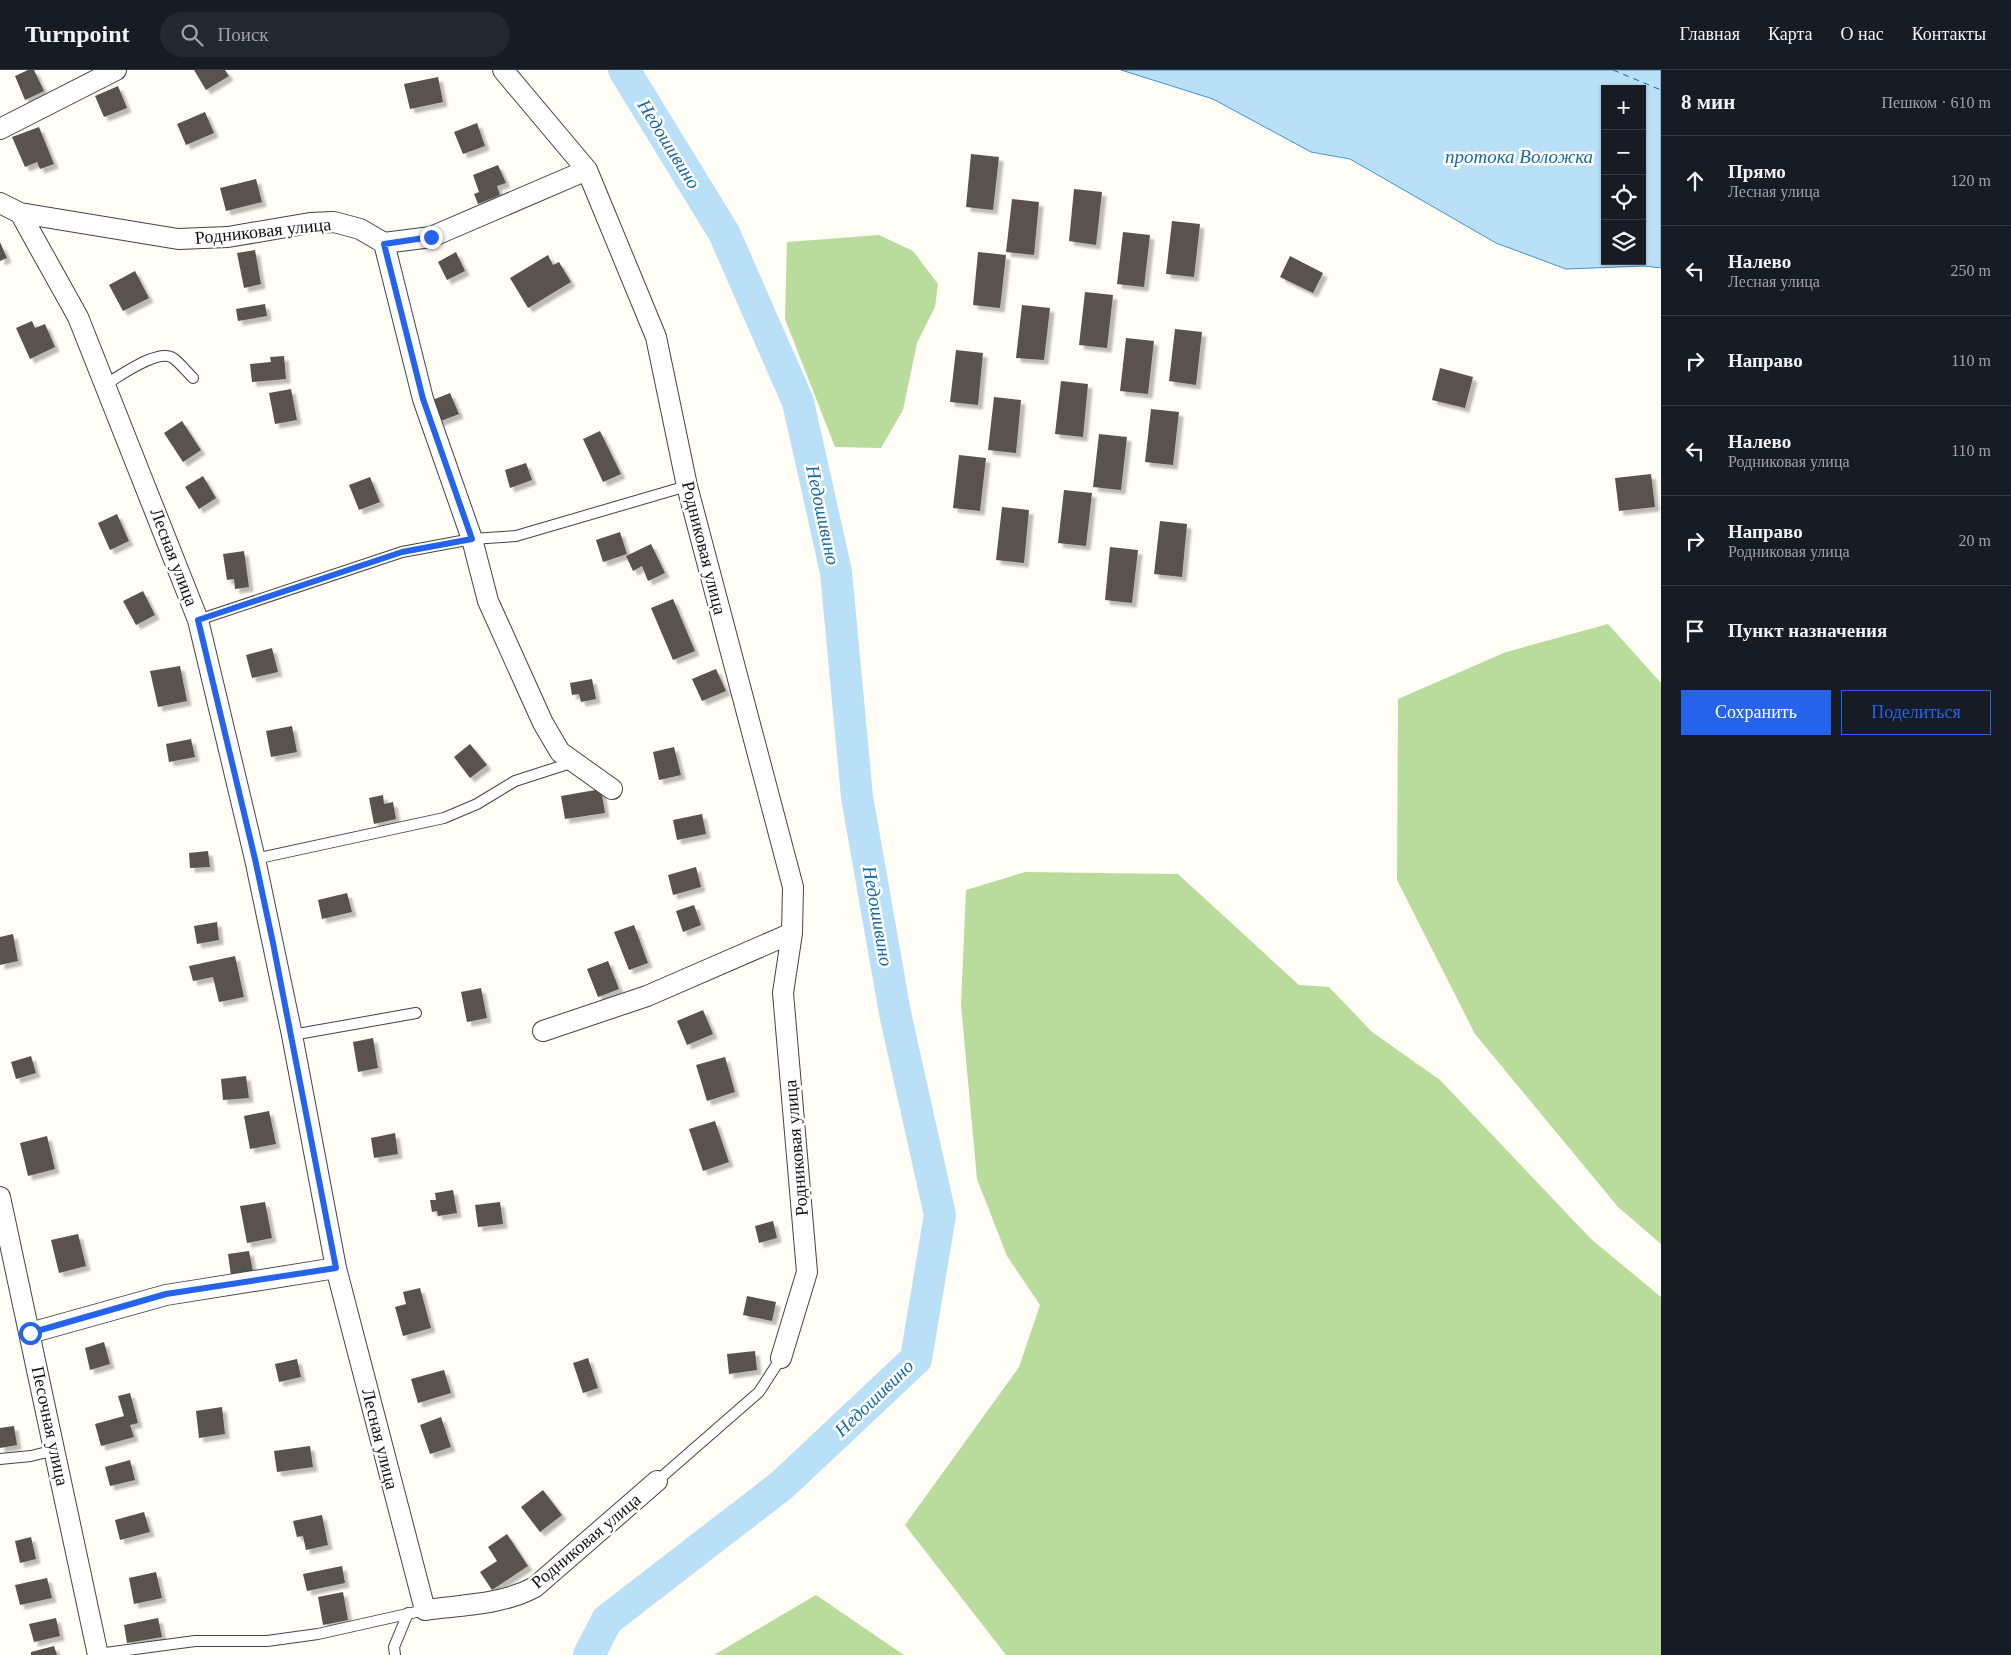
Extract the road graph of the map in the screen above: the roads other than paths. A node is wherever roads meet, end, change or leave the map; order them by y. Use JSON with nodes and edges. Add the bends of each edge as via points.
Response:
{"nodes":[{"id":1,"x":116,"y":70,"type":"edge"},
{"id":2,"x":503,"y":70,"type":"edge"},
{"id":3,"x":0,"y":130,"type":"edge"},
{"id":4,"x":587,"y":170,"type":"junction"},
{"id":5,"x":0,"y":204,"type":"edge"},
{"id":6,"x":20,"y":213,"type":"junction"},
{"id":7,"x":384,"y":244,"type":"junction"},
{"id":8,"x":193,"y":378,"type":"dead end"},
{"id":9,"x":106,"y":384,"type":"junction"},
{"id":10,"x":687,"y":486,"type":"junction"},
{"id":11,"x":472,"y":539,"type":"junction"},
{"id":12,"x":198,"y":620,"type":"junction"},
{"id":13,"x":574,"y":762,"type":"junction"},
{"id":14,"x":612,"y":789,"type":"dead end"},
{"id":15,"x":255,"y":859,"type":"junction"},
{"id":16,"x":792,"y":934,"type":"junction"},
{"id":17,"x":416,"y":1013,"type":"dead end"},
{"id":18,"x":543,"y":1031,"type":"dead end"},
{"id":19,"x":292,"y":1035,"type":"junction"},
{"id":20,"x":0,"y":1197,"type":"edge"},
{"id":21,"x":336,"y":1268,"type":"junction"},
{"id":22,"x":30,"y":1333,"type":"junction"},
{"id":23,"x":781,"y":1358,"type":"joint"},
{"id":24,"x":55,"y":1450,"type":"junction"},
{"id":25,"x":0,"y":1459,"type":"edge"},
{"id":26,"x":657,"y":1481,"type":"joint"},
{"id":27,"x":416,"y":1612,"type":"junction"},
{"id":28,"x":98,"y":1654,"type":"edge"},
{"id":29,"x":395,"y":1655,"type":"edge"}],
"edges":[{"from":1,"to":3,"type":"street"},
{"from":2,"to":4,"type":"street","name":"Родниковая улица"},
{"from":4,"to":7,"type":"street","via":[[431,237]]},
{"from":4,"to":10,"type":"street","name":"Родниковая улица","via":[[656,337]]},
{"from":5,"to":6,"type":"street"},
{"from":6,"to":7,"type":"street","name":"Родниковая улица","via":[[178,239],[228,237],[334,222],[360,229]]},
{"from":6,"to":9,"type":"street","name":"Лесная улица","via":[[78,317]]},
{"from":7,"to":11,"type":"street","via":[[423,399]]},
{"from":8,"to":9,"type":"lane","via":[[173,358],[164,355],[154,357]]},
{"from":9,"to":12,"type":"street","name":"Лесная улица"},
{"from":10,"to":11,"type":"lane","via":[[516,536]]},
{"from":10,"to":16,"type":"street","name":"Родниковая улица","via":[[793,887]]},
{"from":11,"to":12,"type":"lane","via":[[402,552]]},
{"from":11,"to":13,"type":"street","via":[[488,601],[544,723],[560,752]]},
{"from":12,"to":15,"type":"street","name":"Лесная улица"},
{"from":13,"to":14,"type":"street"},
{"from":13,"to":15,"type":"lane","via":[[515,781],[477,804],[444,818]]},
{"from":15,"to":19,"type":"street","name":"Лесная улица"},
{"from":16,"to":18,"type":"street","via":[[647,996]]},
{"from":16,"to":23,"type":"street","name":"Родниковая улица","via":[[783,993],[807,1272]]},
{"from":17,"to":19,"type":"lane"},
{"from":19,"to":21,"type":"street","name":"Лесная улица"},
{"from":20,"to":22,"type":"street","name":"Песочная улица"},
{"from":21,"to":22,"type":"street","via":[[166,1294]]},
{"from":21,"to":27,"type":"street","name":"Лесная улица"},
{"from":22,"to":24,"type":"street","name":"Песочная улица"},
{"from":23,"to":26,"type":"lane","via":[[759,1392]]},
{"from":24,"to":25,"type":"lane"},
{"from":24,"to":28,"type":"street","name":"Песочная улица"},
{"from":26,"to":27,"type":"street","name":"Родниковая улица","via":[[535,1587],[496,1601]]},
{"from":27,"to":28,"type":"lane","via":[[267,1642],[195,1641]]},
{"from":27,"to":29,"type":"lane","via":[[394,1647]]}]}
